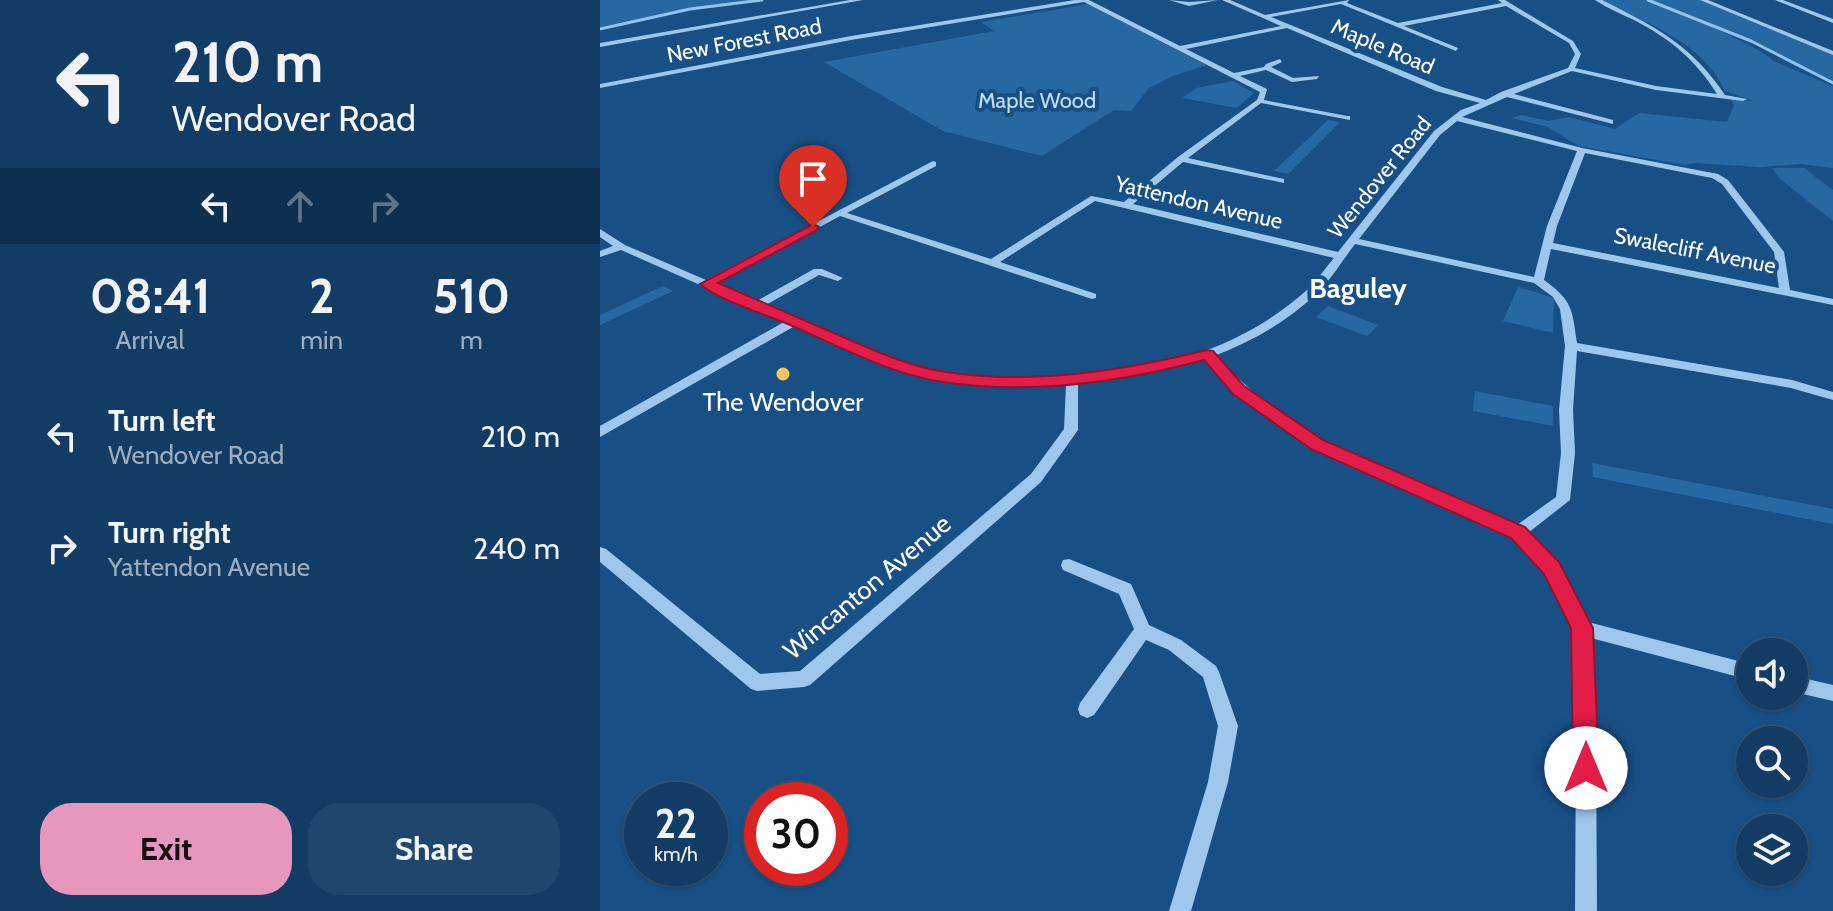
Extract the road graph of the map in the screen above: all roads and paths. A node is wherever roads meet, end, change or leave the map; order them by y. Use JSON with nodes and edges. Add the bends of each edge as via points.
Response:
{"nodes":[{"id":1,"x":860,"y":0,"type":"edge"},
{"id":2,"x":1085,"y":0,"type":"edge"},
{"id":3,"x":1172,"y":0,"type":"edge"},
{"id":4,"x":1215,"y":0,"type":"edge"},
{"id":5,"x":1225,"y":0,"type":"edge"},
{"id":6,"x":1352,"y":0,"type":"edge"},
{"id":7,"x":1598,"y":0,"type":"edge"},
{"id":8,"x":1703,"y":0,"type":"edge"},
{"id":9,"x":1778,"y":0,"type":"edge"},
{"id":10,"x":1341,"y":2,"type":"junction"},
{"id":11,"x":1504,"y":2,"type":"edge"},
{"id":12,"x":1265,"y":16,"type":"junction"},
{"id":13,"x":1833,"y":21,"type":"edge"},
{"id":14,"x":1399,"y":25,"type":"junction"},
{"id":15,"x":1288,"y":26,"type":"junction"},
{"id":16,"x":600,"y":45,"type":"edge"},
{"id":17,"x":1180,"y":48,"type":"junction"},
{"id":18,"x":1456,"y":49,"type":"dead end"},
{"id":19,"x":1833,"y":53,"type":"edge"},
{"id":20,"x":1280,"y":61,"type":"dead end"},
{"id":21,"x":1267,"y":68,"type":"junction"},
{"id":22,"x":1571,"y":69,"type":"junction"},
{"id":23,"x":1235,"y":75,"type":"junction"},
{"id":24,"x":1317,"y":77,"type":"dead end"},
{"id":25,"x":600,"y":86,"type":"edge"},
{"id":26,"x":1503,"y":94,"type":"junction"},
{"id":27,"x":1723,"y":97,"type":"junction"},
{"id":28,"x":1743,"y":99,"type":"dead end"},
{"id":29,"x":1260,"y":101,"type":"junction"},
{"id":30,"x":1484,"y":102,"type":"junction"},
{"id":31,"x":1347,"y":118,"type":"dead end"},
{"id":32,"x":1455,"y":118,"type":"junction"},
{"id":33,"x":1610,"y":122,"type":"dead end"},
{"id":34,"x":1582,"y":150,"type":"junction"},
{"id":35,"x":1181,"y":159,"type":"junction"},
{"id":36,"x":933,"y":164,"type":"dead end"},
{"id":37,"x":1281,"y":181,"type":"dead end"},
{"id":38,"x":1127,"y":205,"type":"junction"},
{"id":39,"x":839,"y":213,"type":"junction"},
{"id":40,"x":600,"y":232,"type":"edge"},
{"id":41,"x":1353,"y":241,"type":"junction"},
{"id":42,"x":1547,"y":245,"type":"junction"},
{"id":43,"x":621,"y":247,"type":"junction"},
{"id":44,"x":600,"y":254,"type":"edge"},
{"id":45,"x":1340,"y":256,"type":"junction"},
{"id":46,"x":992,"y":263,"type":"junction"},
{"id":47,"x":838,"y":278,"type":"dead end"},
{"id":48,"x":1538,"y":281,"type":"junction"},
{"id":49,"x":707,"y":284,"type":"junction"},
{"id":50,"x":1785,"y":293,"type":"junction"},
{"id":51,"x":1092,"y":296,"type":"dead end"},
{"id":52,"x":1833,"y":302,"type":"edge"},
{"id":53,"x":755,"y":306,"type":"junction"},
{"id":54,"x":793,"y":322,"type":"junction"},
{"id":55,"x":1571,"y":346,"type":"junction"},
{"id":56,"x":1207,"y":355,"type":"junction"},
{"id":57,"x":1072,"y":380,"type":"junction"},
{"id":58,"x":1833,"y":396,"type":"edge"},
{"id":59,"x":600,"y":432,"type":"edge"},
{"id":60,"x":1518,"y":532,"type":"junction"},
{"id":61,"x":600,"y":553,"type":"edge"},
{"id":62,"x":1069,"y":565,"type":"dead end"},
{"id":63,"x":1582,"y":628,"type":"junction"},
{"id":64,"x":1143,"y":630,"type":"junction"},
{"id":65,"x":1736,"y":668,"type":"edge"},
{"id":66,"x":1808,"y":687,"type":"edge"},
{"id":67,"x":1833,"y":693,"type":"edge"},
{"id":68,"x":1087,"y":709,"type":"dead end"},
{"id":69,"x":1180,"y":911,"type":"edge"},
{"id":70,"x":1586,"y":911,"type":"edge"}],
"edges":[{"from":1,"to":16,"type":"street"},
{"from":2,"to":17,"type":"street"},
{"from":2,"to":25,"type":"street","name":"New Forest Road"},
{"from":3,"to":4,"type":"street"},
{"from":5,"to":12,"type":"street","name":"Maple Road"},
{"from":6,"to":10,"type":"street"},
{"from":7,"to":27,"type":"street","via":[[1688,51]]},
{"from":8,"to":19,"type":"street"},
{"from":9,"to":13,"type":"street"},
{"from":10,"to":12,"type":"street"},
{"from":10,"to":14,"type":"street"},
{"from":11,"to":14,"type":"street"},
{"from":11,"to":22,"type":"street","via":[[1571,42],[1578,54]]},
{"from":12,"to":15,"type":"street","name":"Maple Road"},
{"from":14,"to":18,"type":"street"},
{"from":15,"to":17,"type":"street"},
{"from":15,"to":30,"type":"street","name":"Maple Road","via":[[1439,89]]},
{"from":17,"to":23,"type":"street"},
{"from":20,"to":21,"type":"street"},
{"from":21,"to":23,"type":"street"},
{"from":21,"to":24,"type":"street","via":[[1292,80]]},
{"from":22,"to":26,"type":"street","name":"Wendover Road"},
{"from":22,"to":27,"type":"street"},
{"from":23,"to":29,"type":"street","via":[[1264,91]]},
{"from":26,"to":30,"type":"street","name":"Wendover Road"},
{"from":26,"to":33,"type":"street"},
{"from":27,"to":28,"type":"street"},
{"from":29,"to":31,"type":"street"},
{"from":29,"to":35,"type":"street"},
{"from":30,"to":32,"type":"street","name":"Wendover Road"},
{"from":32,"to":34,"type":"street"},
{"from":32,"to":41,"type":"street","name":"Wendover Road","via":[[1417,154]]},
{"from":34,"to":42,"type":"street"},
{"from":34,"to":50,"type":"street","via":[[1691,169],[1725,182],[1779,252]]},
{"from":35,"to":37,"type":"street"},
{"from":35,"to":38,"type":"street"},
{"from":36,"to":39,"type":"street"},
{"from":38,"to":45,"type":"street","name":"Yattendon Avenue"},
{"from":38,"to":46,"type":"street","name":"Yattendon Avenue","via":[[1094,198]]},
{"from":39,"to":46,"type":"street"},
{"from":39,"to":49,"type":"street"},
{"from":40,"to":43,"type":"street","name":"Wendover Road"},
{"from":41,"to":45,"type":"street","name":"Wendover Road"},
{"from":41,"to":48,"type":"street"},
{"from":42,"to":48,"type":"street"},
{"from":42,"to":50,"type":"street","name":"Swalecliff Avenue"},
{"from":43,"to":44,"type":"street"},
{"from":43,"to":49,"type":"street","name":"Wendover Road"},
{"from":45,"to":56,"type":"street","name":"Wendover Road","via":[[1294,307]]},
{"from":46,"to":51,"type":"street"},
{"from":47,"to":53,"type":"street","via":[[818,271]]},
{"from":48,"to":55,"type":"street","via":[[1566,309]]},
{"from":49,"to":53,"type":"street","name":"Wendover Road"},
{"from":50,"to":52,"type":"street","name":"Swalecliff Avenue"},
{"from":53,"to":54,"type":"street","name":"Wendover Road"},
{"from":54,"to":57,"type":"street","name":"Wendover Road","via":[[937,376]]},
{"from":54,"to":59,"type":"street"},
{"from":55,"to":58,"type":"street","via":[[1792,384]]},
{"from":55,"to":60,"type":"street","via":[[1563,500]]},
{"from":56,"to":57,"type":"street","name":"Wendover Road"},
{"from":56,"to":60,"type":"street","via":[[1238,390],[1317,444]]},
{"from":57,"to":61,"type":"street","name":"Wincanton Avenue","via":[[1071,430],[1036,478],[804,679],[757,683]]},
{"from":60,"to":63,"type":"street","via":[[1551,568]]},
{"from":62,"to":64,"type":"street","via":[[1125,589]]},
{"from":63,"to":65,"type":"street"},
{"from":63,"to":70,"type":"street"},
{"from":64,"to":68,"type":"street"},
{"from":64,"to":69,"type":"street","via":[[1175,645],[1210,672],[1228,726],[1218,782]]},
{"from":66,"to":67,"type":"street"}]}
